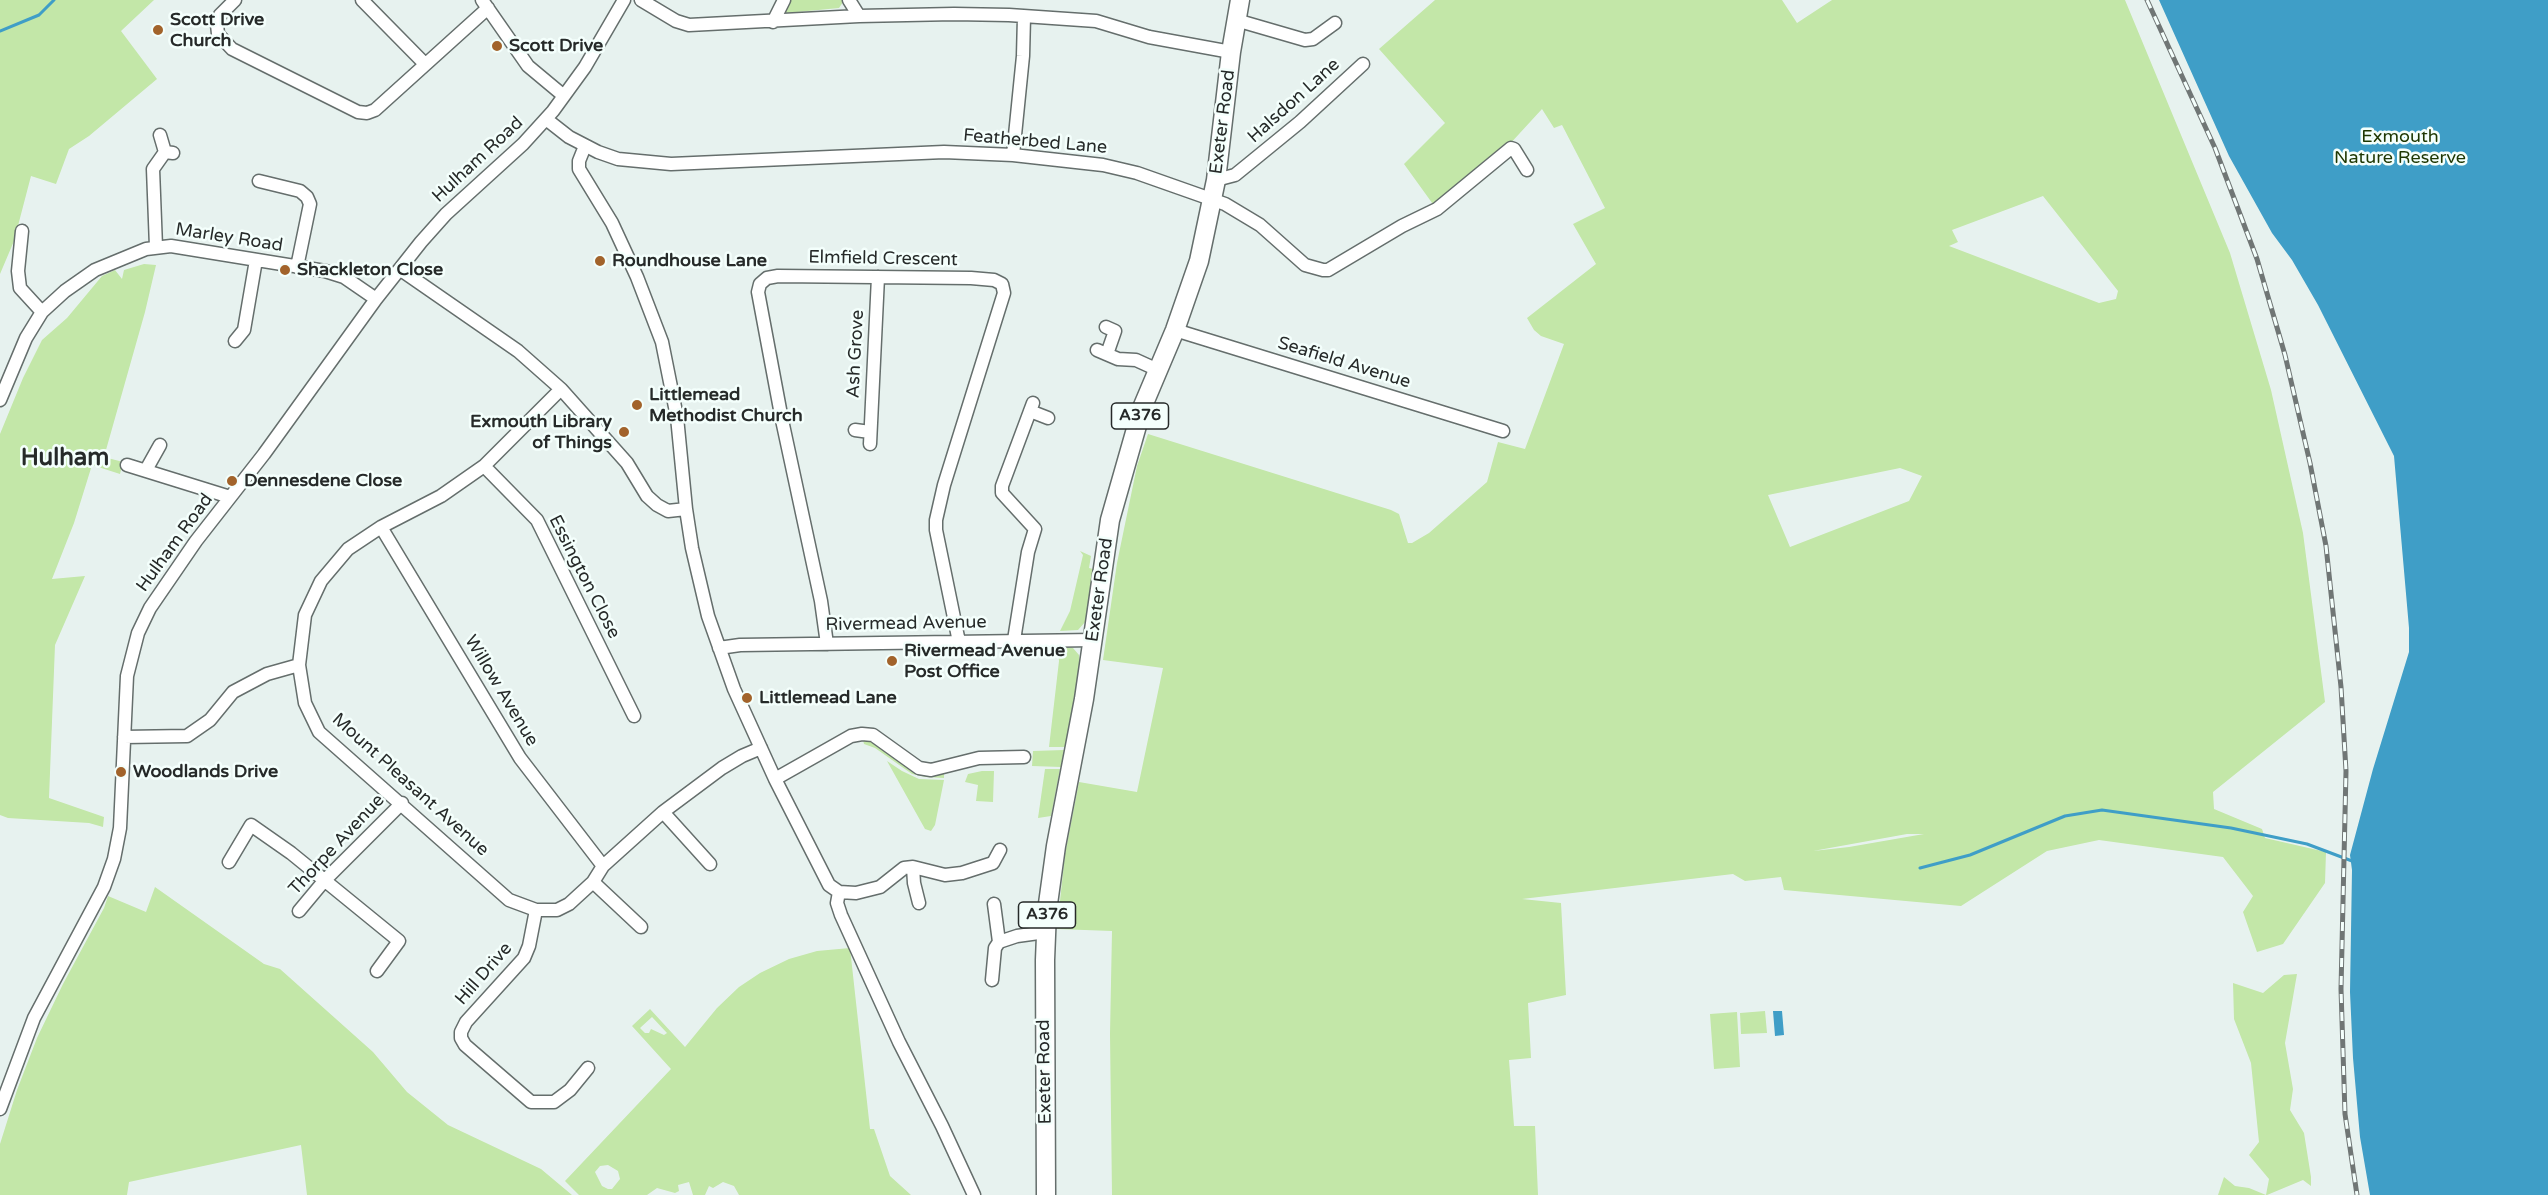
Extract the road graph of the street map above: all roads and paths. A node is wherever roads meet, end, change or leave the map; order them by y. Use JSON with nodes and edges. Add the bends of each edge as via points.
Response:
{"nodes":[{"id":1,"x":235,"y":0,"type":"edge"},
{"id":2,"x":362,"y":0,"type":"edge"},
{"id":3,"x":624,"y":0,"type":"edge"},
{"id":4,"x":641,"y":0,"type":"edge"},
{"id":5,"x":784,"y":0,"type":"edge"},
{"id":6,"x":849,"y":0,"type":"edge"},
{"id":7,"x":1240,"y":0,"type":"edge"},
{"id":8,"x":485,"y":4,"type":"edge"},
{"id":9,"x":859,"y":16,"type":"junction"},
{"id":10,"x":1024,"y":17,"type":"junction"},
{"id":11,"x":1236,"y":20,"type":"junction"},
{"id":12,"x":773,"y":22,"type":"junction"},
{"id":13,"x":1335,"y":23,"type":"dead end"},
{"id":14,"x":1231,"y":52,"type":"junction"},
{"id":15,"x":424,"y":63,"type":"junction"},
{"id":16,"x":1363,"y":64,"type":"dead end"},
{"id":17,"x":564,"y":96,"type":"junction"},
{"id":18,"x":546,"y":119,"type":"junction"},
{"id":19,"x":160,"y":135,"type":"dead end"},
{"id":20,"x":585,"y":146,"type":"junction"},
{"id":21,"x":1013,"y":155,"type":"junction"},
{"id":22,"x":1527,"y":170,"type":"dead end"},
{"id":23,"x":1216,"y":180,"type":"junction"},
{"id":24,"x":259,"y":181,"type":"dead end"},
{"id":25,"x":1212,"y":200,"type":"junction"},
{"id":26,"x":22,"y":231,"type":"dead end"},
{"id":27,"x":156,"y":247,"type":"junction"},
{"id":28,"x":256,"y":260,"type":"junction"},
{"id":29,"x":297,"y":267,"type":"junction"},
{"id":30,"x":401,"y":270,"type":"junction"},
{"id":31,"x":878,"y":277,"type":"junction"},
{"id":32,"x":376,"y":299,"type":"junction"},
{"id":33,"x":42,"y":312,"type":"junction"},
{"id":34,"x":1106,"y":327,"type":"dead end"},
{"id":35,"x":1175,"y":330,"type":"junction"},
{"id":36,"x":235,"y":341,"type":"dead end"},
{"id":37,"x":1158,"y":370,"type":"junction"},
{"id":38,"x":561,"y":389,"type":"junction"},
{"id":39,"x":0,"y":400,"type":"edge"},
{"id":40,"x":1048,"y":418,"type":"dead end"},
{"id":41,"x":855,"y":430,"type":"dead end"},
{"id":42,"x":1503,"y":431,"type":"dead end"},
{"id":43,"x":160,"y":445,"type":"dead end"},
{"id":44,"x":127,"y":465,"type":"dead end"},
{"id":45,"x":484,"y":466,"type":"junction"},
{"id":46,"x":146,"y":470,"type":"junction"},
{"id":47,"x":230,"y":497,"type":"junction"},
{"id":48,"x":686,"y":509,"type":"junction"},
{"id":49,"x":381,"y":527,"type":"junction"},
{"id":50,"x":1014,"y":640,"type":"junction"},
{"id":51,"x":1094,"y":640,"type":"junction"},
{"id":52,"x":958,"y":642,"type":"junction"},
{"id":53,"x":827,"y":644,"type":"junction"},
{"id":54,"x":719,"y":648,"type":"junction"},
{"id":55,"x":299,"y":665,"type":"junction"},
{"id":56,"x":634,"y":716,"type":"dead end"},
{"id":57,"x":124,"y":737,"type":"junction"},
{"id":58,"x":761,"y":748,"type":"junction"},
{"id":59,"x":1024,"y":757,"type":"dead end"},
{"id":60,"x":775,"y":779,"type":"junction"},
{"id":61,"x":402,"y":803,"type":"junction"},
{"id":62,"x":663,"y":812,"type":"junction"},
{"id":63,"x":1000,"y":850,"type":"dead end"},
{"id":64,"x":229,"y":862,"type":"dead end"},
{"id":65,"x":710,"y":864,"type":"dead end"},
{"id":66,"x":603,"y":866,"type":"junction"},
{"id":67,"x":914,"y":867,"type":"junction"},
{"id":68,"x":324,"y":881,"type":"junction"},
{"id":69,"x":593,"y":882,"type":"junction"},
{"id":70,"x":839,"y":892,"type":"junction"},
{"id":71,"x":919,"y":903,"type":"dead end"},
{"id":72,"x":994,"y":904,"type":"dead end"},
{"id":73,"x":536,"y":910,"type":"junction"},
{"id":74,"x":299,"y":912,"type":"dead end"},
{"id":75,"x":641,"y":927,"type":"dead end"},
{"id":76,"x":1046,"y":932,"type":"junction"},
{"id":77,"x":999,"y":942,"type":"junction"},
{"id":78,"x":377,"y":971,"type":"dead end"},
{"id":79,"x":992,"y":980,"type":"dead end"},
{"id":80,"x":588,"y":1068,"type":"dead end"},
{"id":81,"x":0,"y":1109,"type":"edge"},
{"id":82,"x":974,"y":1195,"type":"edge"},
{"id":83,"x":1046,"y":1195,"type":"edge"}],
"edges":[{"from":1,"to":15,"type":"street","via":[[217,24],[224,42],[358,112],[375,110]]},
{"from":2,"to":15,"type":"street"},
{"from":3,"to":17,"type":"street","name":"Hulham Road"},
{"from":4,"to":12,"type":"street","via":[[689,25]]},
{"from":5,"to":12,"type":"street"},
{"from":6,"to":9,"type":"street"},
{"from":7,"to":11,"type":"highway","name":"Exeter Road","number":"A376"},
{"from":8,"to":15,"type":"street"},
{"from":8,"to":17,"type":"street","via":[[528,66]]},
{"from":9,"to":10,"type":"street"},
{"from":9,"to":12,"type":"street"},
{"from":10,"to":14,"type":"street","via":[[1096,21],[1149,37]]},
{"from":10,"to":21,"type":"street"},
{"from":11,"to":13,"type":"street","via":[[1305,40],[1313,39]]},
{"from":11,"to":14,"type":"highway","name":"Exeter Road","number":"A376"},
{"from":14,"to":23,"type":"highway","name":"Exeter Road","number":"A376"},
{"from":16,"to":23,"type":"street","name":"Halsdon Lane","via":[[1251,162],[1234,175]]},
{"from":17,"to":18,"type":"street","name":"Hulham Road"},
{"from":18,"to":20,"type":"street","name":"Featherbed Lane"},
{"from":18,"to":30,"type":"street","name":"Hulham Road","via":[[446,214]]},
{"from":19,"to":27,"type":"street","via":[[169,152],[153,170]]},
{"from":20,"to":21,"type":"street","name":"Featherbed Lane","via":[[618,159],[671,164],[890,153]]},
{"from":20,"to":48,"type":"street","via":[[579,169],[612,223],[662,342],[676,414]]},
{"from":21,"to":25,"type":"street","name":"Featherbed Lane","via":[[1103,165]]},
{"from":22,"to":25,"type":"street","name":"Featherbed Lane","via":[[1511,148],[1437,209],[1328,270],[1305,265],[1260,225]]},
{"from":23,"to":25,"type":"highway","name":"Exeter Road","number":"A376"},
{"from":24,"to":29,"type":"street","via":[[300,191],[307,197],[310,204]]},
{"from":25,"to":35,"type":"highway","name":"Exeter Road","number":"A376","via":[[1199,261]]},
{"from":26,"to":33,"type":"street","via":[[18,280],[20,288]]},
{"from":27,"to":28,"type":"street","name":"Marley Road"},
{"from":27,"to":33,"type":"street","name":"Marley Road","via":[[118,258],[95,270]]},
{"from":28,"to":29,"type":"street","name":"Marley Road"},
{"from":28,"to":36,"type":"street","via":[[244,330]]},
{"from":29,"to":32,"type":"street","name":"Marley Road","via":[[344,277]]},
{"from":30,"to":32,"type":"street","name":"Hulham Road"},
{"from":30,"to":38,"type":"street","via":[[518,351]]},
{"from":31,"to":41,"type":"street","name":"Ash Grove","via":[[870,438]]},
{"from":31,"to":52,"type":"street","name":"Elmfield Crescent","via":[[994,280],[1002,284],[1004,294],[936,520]]},
{"from":31,"to":53,"type":"street","name":"Elmfield Crescent","via":[[778,276],[767,278],[758,292]]},
{"from":32,"to":47,"type":"street","name":"Hulham Road"},
{"from":33,"to":39,"type":"street","name":"Marley Road","via":[[26,338]]},
{"from":34,"to":37,"type":"street","via":[[1115,331],[1102,352]]},
{"from":35,"to":37,"type":"highway","name":"Exeter Road","number":"A376"},
{"from":35,"to":42,"type":"street","name":"Seafield Avenue"},
{"from":37,"to":51,"type":"highway","name":"Exeter Road","number":"A376","via":[[1142,408],[1110,520]]},
{"from":38,"to":45,"type":"street","name":"Mount Pleasant Avenue"},
{"from":38,"to":48,"type":"street","via":[[627,463],[647,496],[668,511]]},
{"from":40,"to":50,"type":"street","via":[[1032,407],[1002,486],[1002,494],[1035,529]]},
{"from":43,"to":46,"type":"street"},
{"from":44,"to":46,"type":"street"},
{"from":45,"to":49,"type":"street","name":"Mount Pleasant Avenue","via":[[441,496]]},
{"from":45,"to":56,"type":"street","name":"Essington Close","via":[[537,520]]},
{"from":46,"to":47,"type":"street"},
{"from":47,"to":57,"type":"street","name":"Hulham Road","via":[[150,608],[138,633],[127,676]]},
{"from":48,"to":54,"type":"street","via":[[699,582]]},
{"from":49,"to":55,"type":"street","name":"Mount Pleasant Avenue","via":[[348,549],[321,581],[305,615]]},
{"from":49,"to":66,"type":"street","name":"Willow Avenue","via":[[520,758]]},
{"from":50,"to":51,"type":"street","name":"Rivermead Avenue"},
{"from":50,"to":52,"type":"street","name":"Rivermead Avenue"},
{"from":51,"to":76,"type":"highway","name":"Exeter Road","number":"A376","via":[[1056,846]]},
{"from":52,"to":53,"type":"street","name":"Rivermead Avenue"},
{"from":53,"to":54,"type":"street","name":"Rivermead Avenue"},
{"from":54,"to":58,"type":"street"},
{"from":55,"to":57,"type":"street","via":[[267,674],[233,692],[210,720],[187,736]]},
{"from":55,"to":61,"type":"street","name":"Mount Pleasant Avenue","via":[[305,704],[319,732]]},
{"from":57,"to":81,"type":"street","name":"Hulham Road","via":[[120,828],[109,875],[43,999]]},
{"from":58,"to":60,"type":"street"},
{"from":58,"to":62,"type":"street","name":"Mount Pleasant Avenue","via":[[722,768]]},
{"from":59,"to":60,"type":"street","via":[[980,758],[932,770],[919,768],[873,735],[862,734],[851,736]]},
{"from":60,"to":70,"type":"street","via":[[824,877]]},
{"from":61,"to":68,"type":"street","name":"Thorpe Avenue"},
{"from":61,"to":73,"type":"street","name":"Mount Pleasant Avenue","via":[[509,900]]},
{"from":62,"to":65,"type":"street"},
{"from":62,"to":66,"type":"street","name":"Mount Pleasant Avenue"},
{"from":63,"to":67,"type":"street","via":[[993,863],[962,873],[945,875]]},
{"from":64,"to":68,"type":"street","via":[[251,825]]},
{"from":66,"to":69,"type":"street","name":"Mount Pleasant Avenue"},
{"from":67,"to":70,"type":"street","via":[[904,868],[880,887],[856,893]]},
{"from":67,"to":71,"type":"street"},
{"from":68,"to":74,"type":"street","name":"Thorpe Avenue"},
{"from":68,"to":78,"type":"street","via":[[399,941]]},
{"from":69,"to":73,"type":"street","name":"Mount Pleasant Avenue","via":[[557,910]]},
{"from":69,"to":75,"type":"street"},
{"from":70,"to":82,"type":"street","via":[[841,915]]},
{"from":72,"to":77,"type":"street"},
{"from":73,"to":80,"type":"street","name":"Hill Drive","via":[[524,958],[466,1022],[461,1038],[531,1102],[554,1102]]},
{"from":76,"to":77,"type":"street"},
{"from":76,"to":83,"type":"highway","name":"Exeter Road","number":"A376"},
{"from":77,"to":79,"type":"street"}]}
